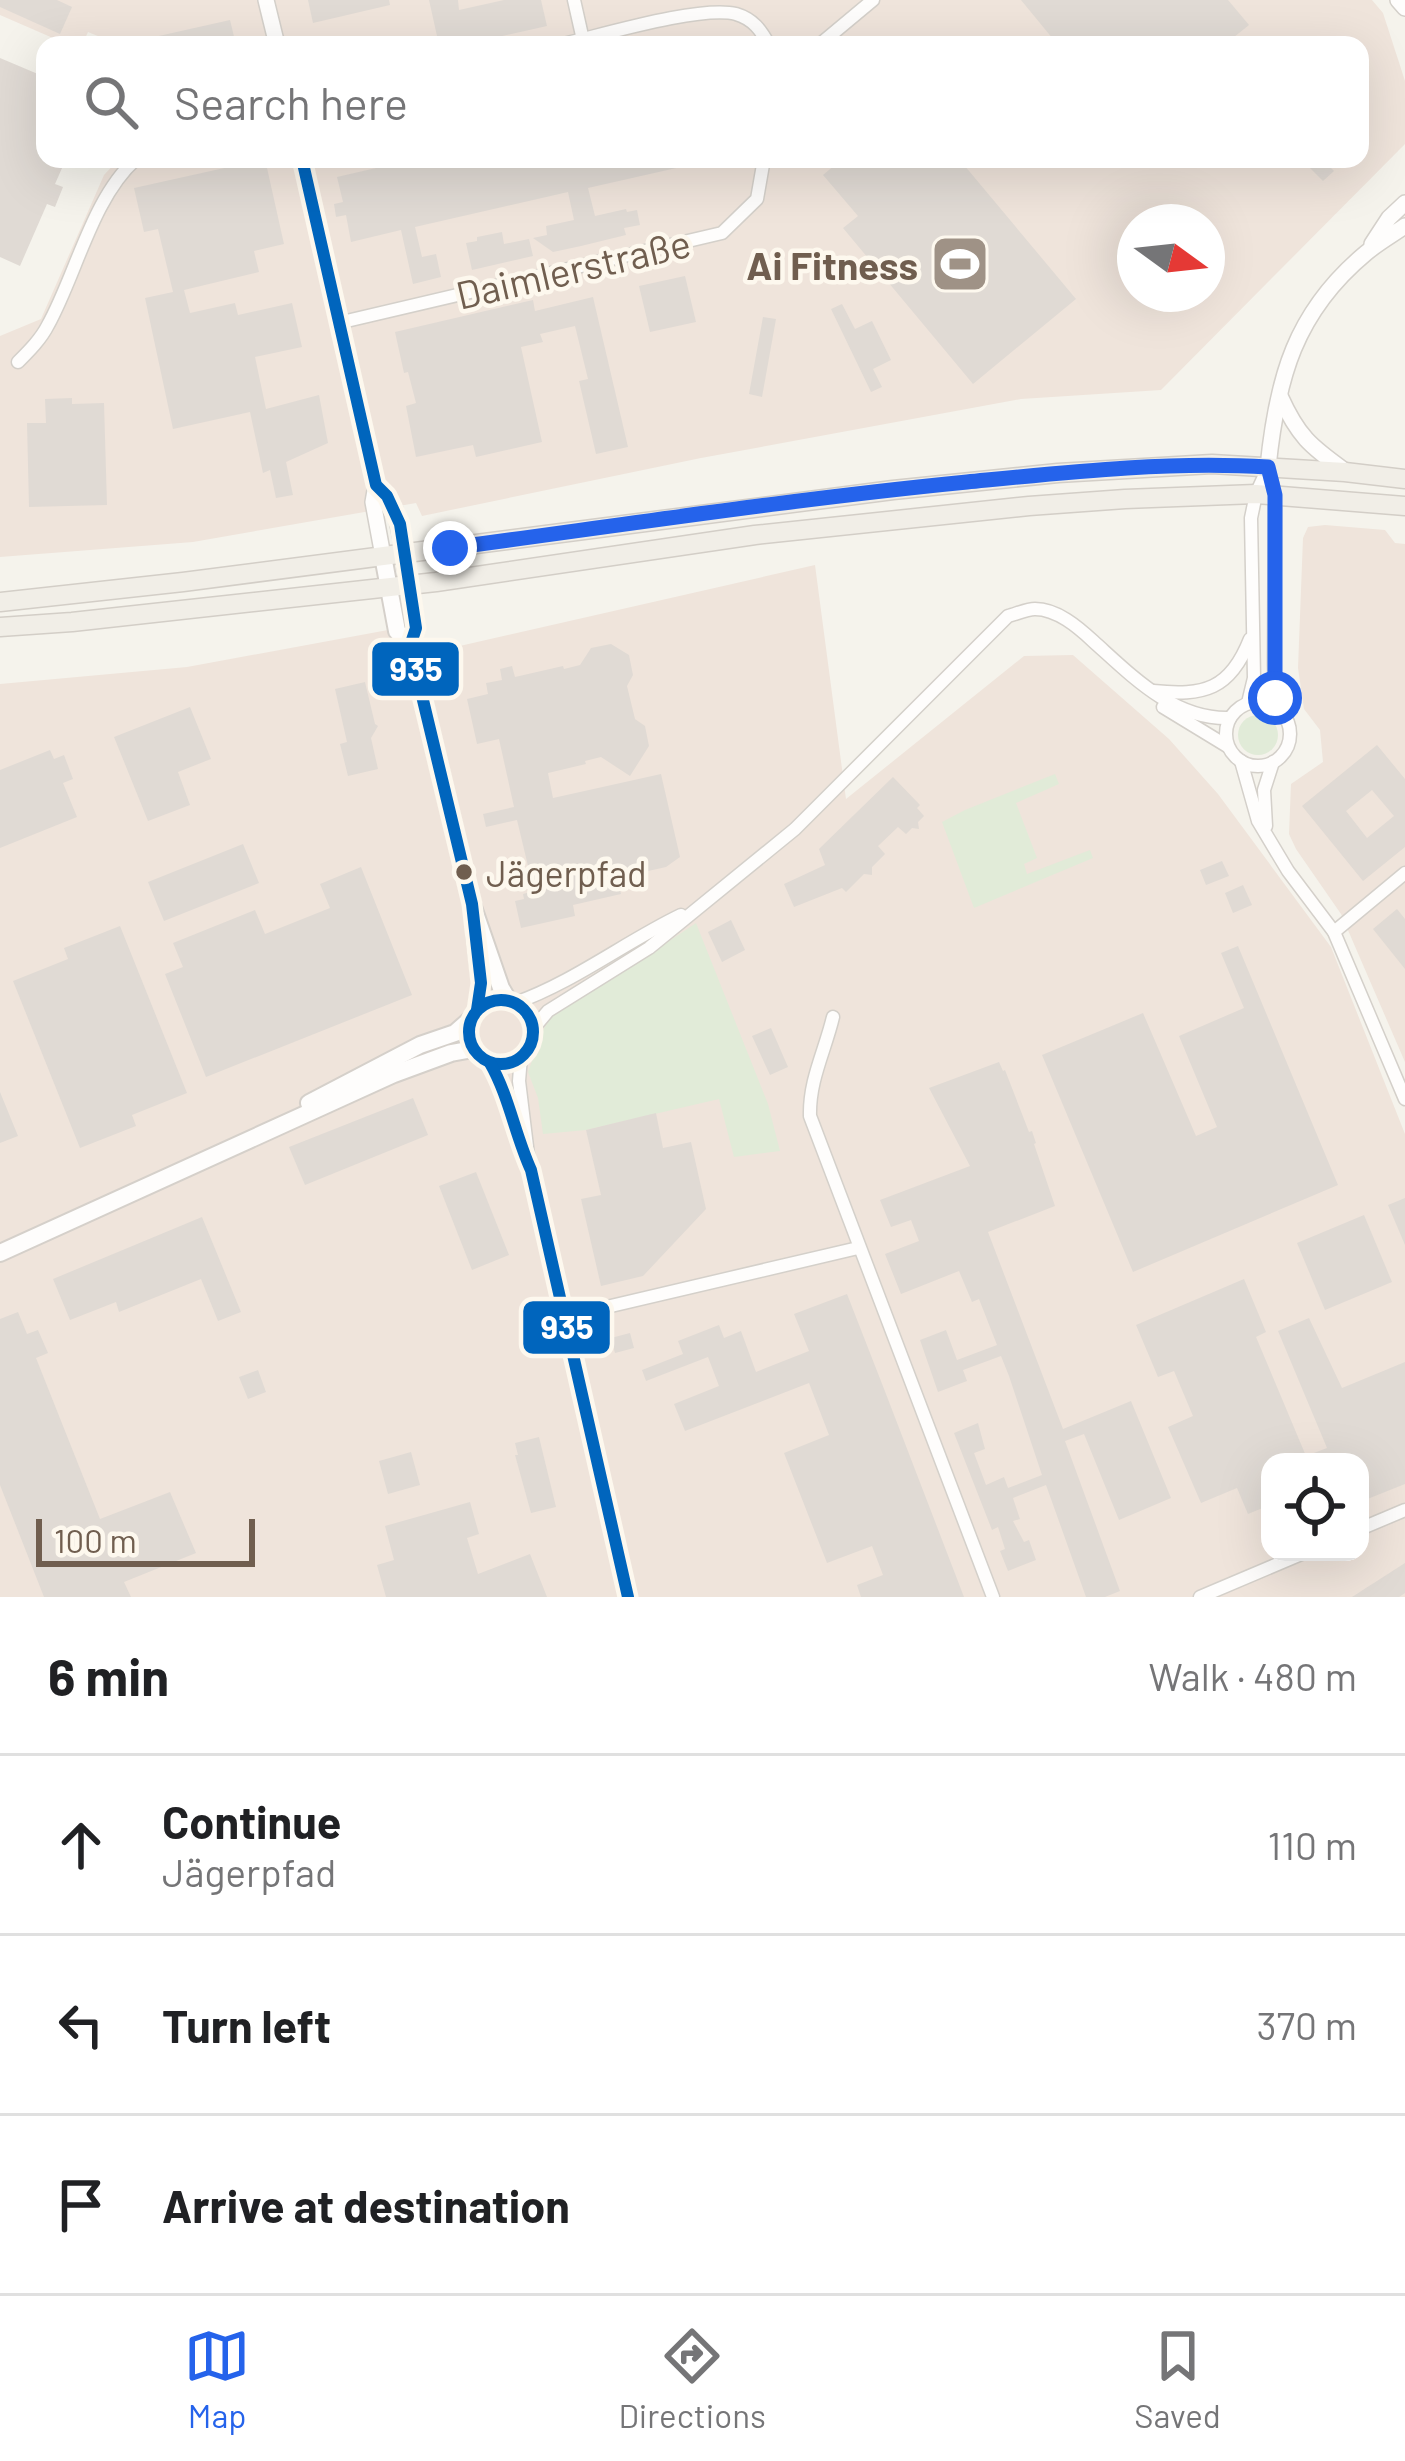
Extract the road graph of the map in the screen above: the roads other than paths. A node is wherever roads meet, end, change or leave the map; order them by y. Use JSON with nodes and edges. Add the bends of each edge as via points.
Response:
{"nodes":[{"id":1,"x":266,"y":0,"type":"edge"},
{"id":2,"x":574,"y":0,"type":"edge"},
{"id":3,"x":873,"y":0,"type":"edge"},
{"id":4,"x":1398,"y":0,"type":"edge"},
{"id":5,"x":1405,"y":8,"type":"edge"},
{"id":6,"x":275,"y":36,"type":"edge"},
{"id":7,"x":582,"y":36,"type":"edge"},
{"id":8,"x":600,"y":36,"type":"edge"},
{"id":9,"x":764,"y":36,"type":"edge"},
{"id":10,"x":830,"y":36,"type":"edge"},
{"id":11,"x":126,"y":168,"type":"edge"},
{"id":12,"x":304,"y":168,"type":"edge"},
{"id":13,"x":762,"y":168,"type":"edge"},
{"id":14,"x":1405,"y":203,"type":"edge"},
{"id":15,"x":1404,"y":227,"type":"edge"},
{"id":16,"x":1367,"y":252,"type":"junction"},
{"id":17,"x":338,"y":323,"type":"junction"},
{"id":18,"x":18,"y":362,"type":"dead end"},
{"id":19,"x":1279,"y":393,"type":"junction"},
{"id":20,"x":1268,"y":467,"type":"junction"},
{"id":21,"x":1345,"y":472,"type":"junction"},
{"id":22,"x":1405,"y":479,"type":"edge"},
{"id":23,"x":376,"y":485,"type":"junction"},
{"id":24,"x":1265,"y":494,"type":"junction"},
{"id":25,"x":1405,"y":506,"type":"edge"},
{"id":26,"x":404,"y":554,"type":"junction"},
{"id":27,"x":382,"y":556,"type":"junction"},
{"id":28,"x":410,"y":585,"type":"junction"},
{"id":29,"x":388,"y":587,"type":"junction"},
{"id":30,"x":0,"y":602,"type":"edge"},
{"id":31,"x":0,"y":627,"type":"edge"},
{"id":32,"x":1253,"y":629,"type":"junction"},
{"id":33,"x":410,"y":646,"type":"junction"},
{"id":34,"x":1152,"y":691,"type":"junction"},
{"id":35,"x":1248,"y":703,"type":"junction"},
{"id":36,"x":1279,"y":710,"type":"junction"},
{"id":37,"x":1230,"y":718,"type":"junction"},
{"id":38,"x":1229,"y":748,"type":"junction"},
{"id":39,"x":1241,"y":761,"type":"junction"},
{"id":40,"x":1274,"y":762,"type":"junction"},
{"id":41,"x":1267,"y":833,"type":"junction"},
{"id":42,"x":1405,"y":873,"type":"edge"},
{"id":43,"x":472,"y":904,"type":"junction"},
{"id":44,"x":703,"y":904,"type":"junction"},
{"id":45,"x":1334,"y":932,"type":"junction"},
{"id":46,"x":512,"y":1002,"type":"junction"},
{"id":47,"x":474,"y":1014,"type":"junction"},
{"id":48,"x":833,"y":1017,"type":"dead end"},
{"id":49,"x":533,"y":1029,"type":"junction"},
{"id":50,"x":473,"y":1049,"type":"junction"},
{"id":51,"x":521,"y":1058,"type":"junction"},
{"id":52,"x":490,"y":1063,"type":"junction"},
{"id":53,"x":1405,"y":1099,"type":"edge"},
{"id":54,"x":234,"y":1144,"type":"junction"},
{"id":55,"x":529,"y":1163,"type":"junction"},
{"id":56,"x":858,"y":1248,"type":"junction"},
{"id":57,"x":0,"y":1253,"type":"edge"},
{"id":58,"x":564,"y":1316,"type":"junction"},
{"id":59,"x":1405,"y":1510,"type":"edge"},
{"id":60,"x":1369,"y":1525,"type":"edge"},
{"id":61,"x":1285,"y":1561,"type":"edge"},
{"id":62,"x":628,"y":1597,"type":"edge"},
{"id":63,"x":993,"y":1597,"type":"edge"},
{"id":64,"x":1200,"y":1597,"type":"edge"}],
"edges":[{"from":1,"to":6,"type":"street"},
{"from":2,"to":7,"type":"street"},
{"from":3,"to":10,"type":"street"},
{"from":4,"to":5,"type":"street"},
{"from":8,"to":9,"type":"street","via":[[716,12],[738,14]]},
{"from":11,"to":18,"type":"street","via":[[48,325]]},
{"from":12,"to":17,"type":"street"},
{"from":13,"to":17,"type":"street","name":"Daimlerstraße","via":[[757,199],[722,233]]},
{"from":14,"to":16,"type":"street"},
{"from":15,"to":16,"type":"street"},
{"from":16,"to":19,"type":"street","via":[[1314,308]]},
{"from":17,"to":23,"type":"street"},
{"from":19,"to":20,"type":"street"},
{"from":19,"to":21,"type":"street","via":[[1298,433]]},
{"from":20,"to":21,"type":"main road"},
{"from":20,"to":24,"type":"street"},
{"from":20,"to":26,"type":"main road","via":[[1159,466],[964,482]]},
{"from":21,"to":22,"type":"main road"},
{"from":23,"to":26,"type":"street","via":[[395,510]]},
{"from":23,"to":27,"type":"street"},
{"from":24,"to":25,"type":"main road"},
{"from":24,"to":28,"type":"main road","via":[[845,524]]},
{"from":24,"to":32,"type":"street","via":[[1251,518]]},
{"from":24,"to":36,"type":"street"},
{"from":26,"to":27,"type":"main road"},
{"from":26,"to":28,"type":"main road"},
{"from":27,"to":29,"type":"main road"},
{"from":27,"to":30,"type":"main road"},
{"from":28,"to":29,"type":"main road"},
{"from":28,"to":33,"type":"main road"},
{"from":29,"to":31,"type":"main road"},
{"from":29,"to":33,"type":"main road","via":[[398,631]]},
{"from":32,"to":34,"type":"street","via":[[1222,682],[1180,694]]},
{"from":32,"to":35,"type":"street"},
{"from":33,"to":43,"type":"main road"},
{"from":34,"to":37,"type":"street","via":[[1207,719]]},
{"from":34,"to":38,"type":"street","via":[[1180,720]]},
{"from":34,"to":44,"type":"street","via":[[1076,625],[1035,609],[1008,616],[795,830]]},
{"from":35,"to":36,"type":"street"},
{"from":35,"to":37,"type":"street"},
{"from":36,"to":40,"type":"street","via":[[1290,740]]},
{"from":37,"to":38,"type":"street"},
{"from":38,"to":39,"type":"street"},
{"from":39,"to":40,"type":"street"},
{"from":39,"to":41,"type":"street"},
{"from":40,"to":41,"type":"street","via":[[1264,790]]},
{"from":41,"to":45,"type":"street"},
{"from":42,"to":45,"type":"street"},
{"from":43,"to":46,"type":"main road"},
{"from":43,"to":47,"type":"main road","via":[[481,983]]},
{"from":44,"to":46,"type":"street"},
{"from":44,"to":49,"type":"street"},
{"from":45,"to":53,"type":"street"},
{"from":46,"to":47,"type":"main road","via":[[497,1000]]},
{"from":46,"to":49,"type":"main road"},
{"from":47,"to":50,"type":"main road"},
{"from":47,"to":54,"type":"main road","via":[[455,1033]]},
{"from":48,"to":56,"type":"street","via":[[813,1076],[810,1116]]},
{"from":49,"to":51,"type":"main road"},
{"from":50,"to":52,"type":"main road"},
{"from":50,"to":54,"type":"main road"},
{"from":51,"to":52,"type":"main road"},
{"from":51,"to":55,"type":"street"},
{"from":52,"to":55,"type":"street"},
{"from":54,"to":57,"type":"main road"},
{"from":55,"to":58,"type":"street"},
{"from":56,"to":58,"type":"street"},
{"from":56,"to":63,"type":"street"},
{"from":58,"to":62,"type":"street"},
{"from":59,"to":60,"type":"street"},
{"from":61,"to":64,"type":"street"}]}
